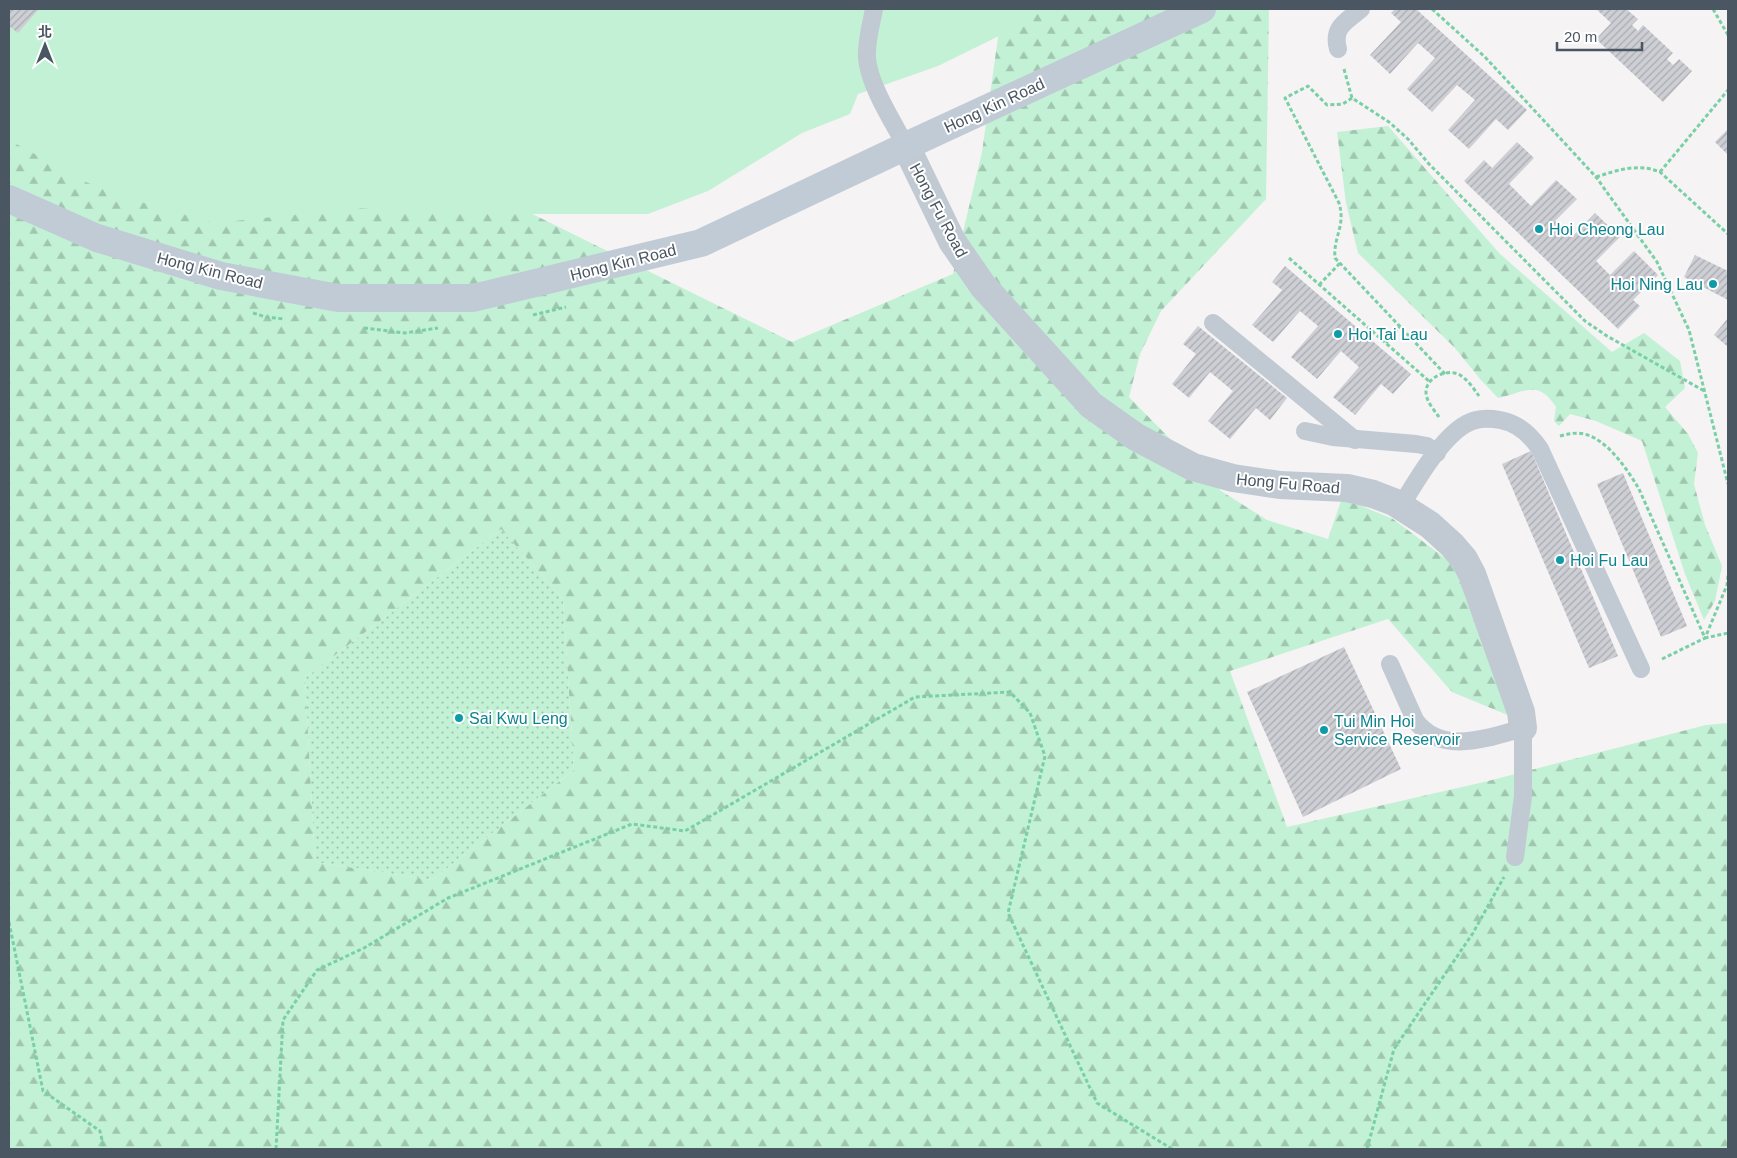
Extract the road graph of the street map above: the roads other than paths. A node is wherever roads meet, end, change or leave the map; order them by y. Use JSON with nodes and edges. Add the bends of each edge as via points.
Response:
{"nodes":[{"id":1,"x":874,"y":9,"type":"edge"},
{"id":2,"x":1202,"y":9,"type":"edge"},
{"id":3,"x":1362,"y":9,"type":"edge"},
{"id":4,"x":1338,"y":50,"type":"road end"},
{"id":5,"x":906,"y":146,"type":"junction"},
{"id":6,"x":9,"y":199,"type":"edge"},
{"id":7,"x":1213,"y":323,"type":"dead end"},
{"id":8,"x":1305,"y":431,"type":"dead end"},
{"id":9,"x":1355,"y":440,"type":"junction"},
{"id":10,"x":1437,"y":453,"type":"junction"},
{"id":11,"x":1401,"y":506,"type":"junction"},
{"id":12,"x":1390,"y":664,"type":"dead end"},
{"id":13,"x":1641,"y":669,"type":"road end"},
{"id":14,"x":1523,"y":728,"type":"junction"},
{"id":15,"x":1515,"y":857,"type":"road end"}],
"edges":[{"from":1,"to":5,"type":"lane","via":[[867,58],[869,73]]},
{"from":2,"to":5,"type":"street","name":"Hong Kin Road"},
{"from":3,"to":4,"type":"lane","via":[[1338,29],[1335,39]]},
{"from":5,"to":6,"type":"street","name":"Hong Kin Road","via":[[701,243],[474,298],[338,298],[221,276],[97,238]]},
{"from":5,"to":11,"type":"street","name":"Hong Fu Road","via":[[952,241],[983,286],[1091,405],[1136,437],[1193,466],[1233,478],[1270,484],[1347,488],[1373,494]]},
{"from":7,"to":9,"type":"lane"},
{"from":8,"to":9,"type":"lane"},
{"from":9,"to":10,"type":"lane","via":[[1416,444]]},
{"from":10,"to":11,"type":"lane"},
{"from":10,"to":13,"type":"lane","via":[[1462,426],[1476,420],[1506,421],[1530,436],[1540,449]]},
{"from":11,"to":14,"type":"street","name":"Hong Fu Road","via":[[1430,524],[1464,559],[1521,712]]},
{"from":12,"to":14,"type":"lane","via":[[1415,720],[1434,737],[1467,742]]},
{"from":14,"to":15,"type":"lane","name":"Hong Fu Road","via":[[1523,796]]}]}
